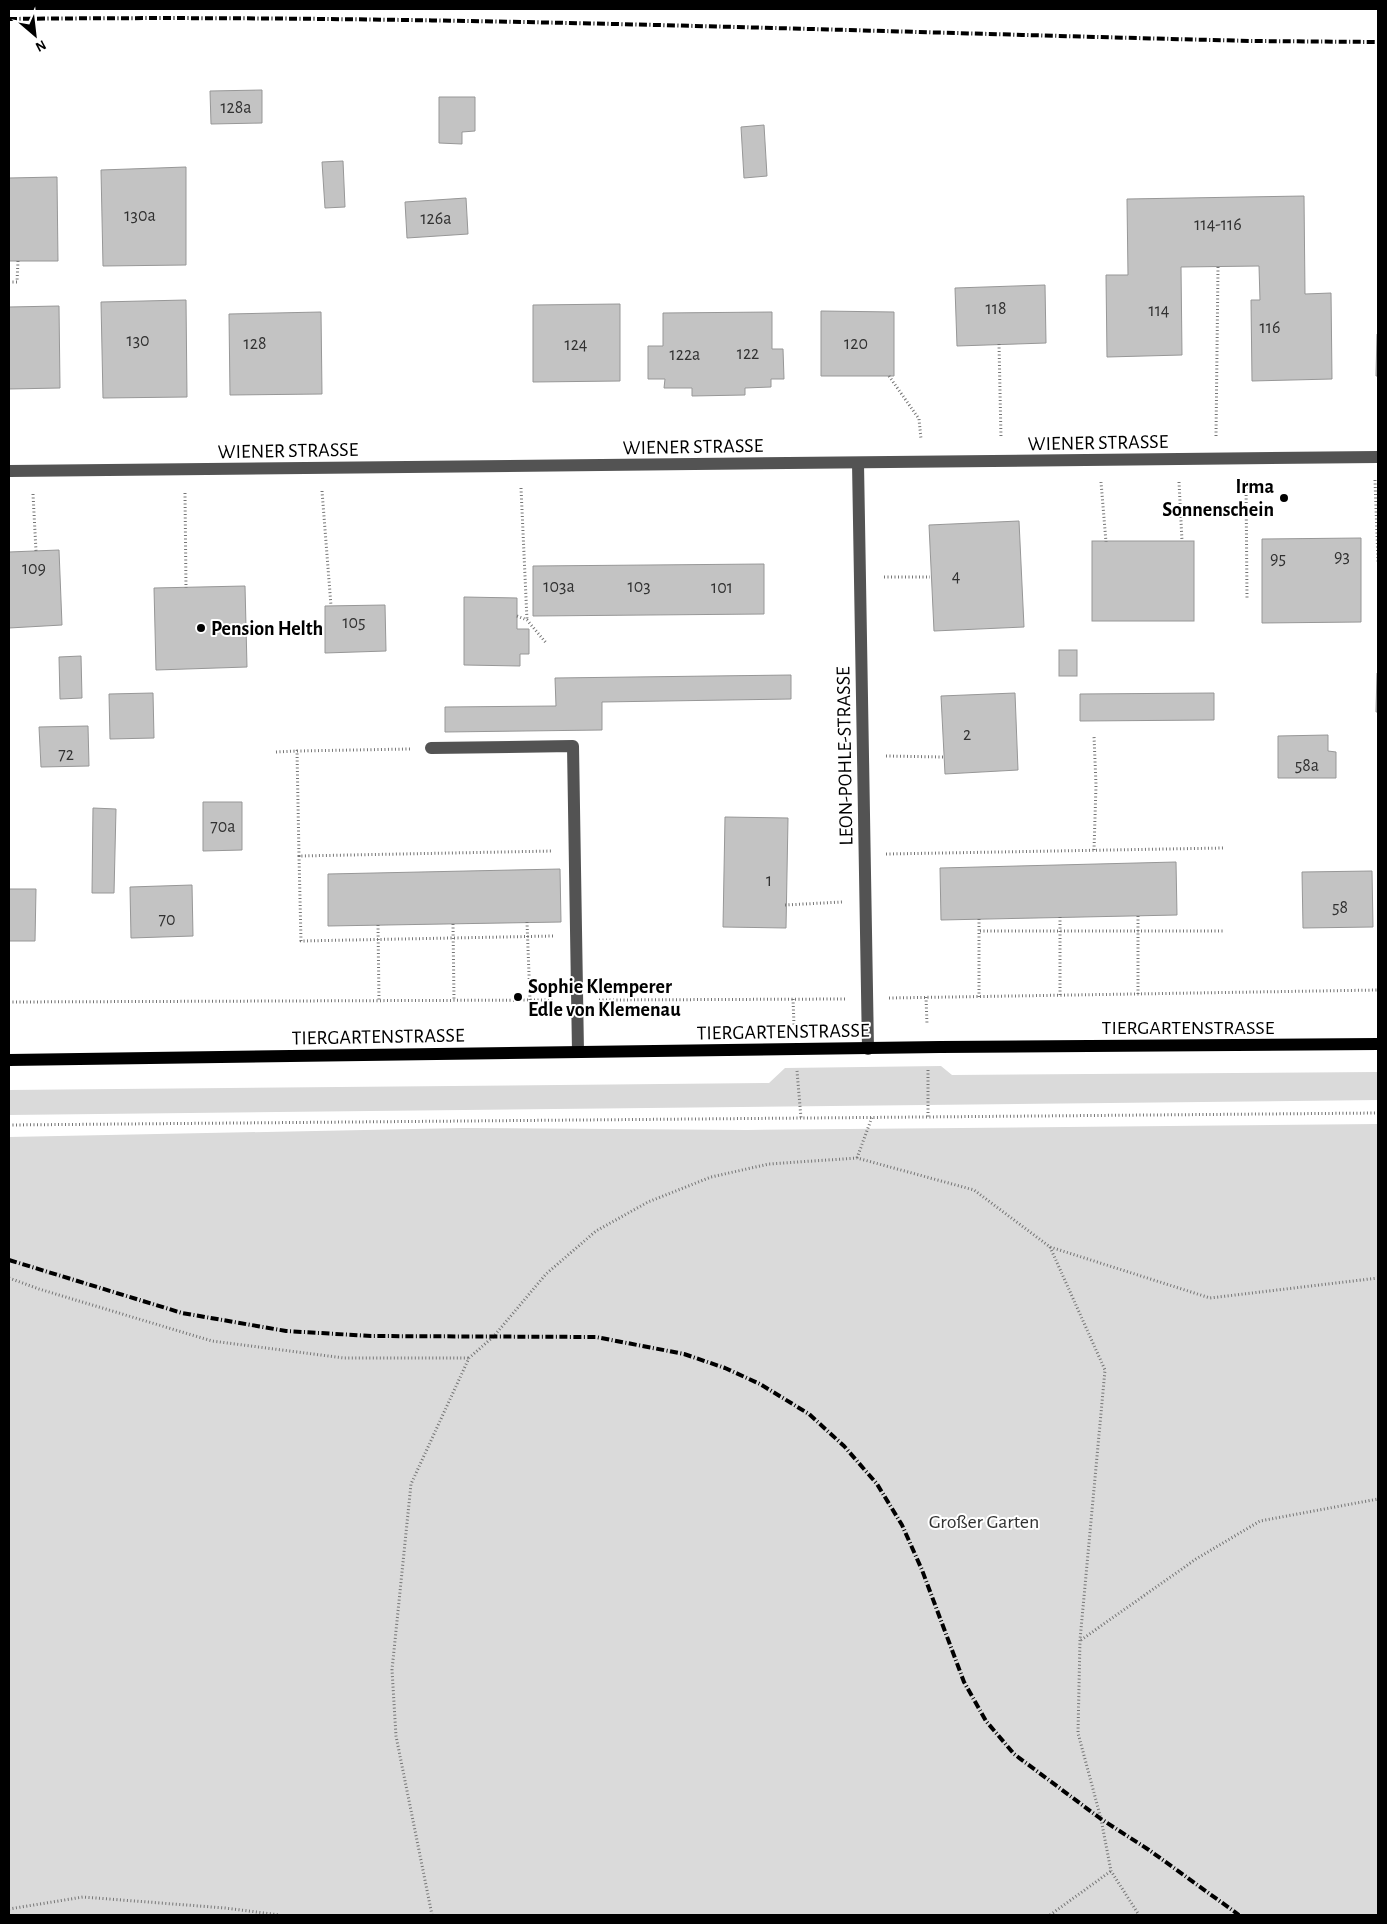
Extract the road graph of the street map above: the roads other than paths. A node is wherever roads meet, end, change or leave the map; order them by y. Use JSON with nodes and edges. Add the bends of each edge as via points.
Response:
{"nodes":[{"id":1,"x":1376,"y":458,"type":"edge"},
{"id":2,"x":858,"y":463,"type":"junction"},
{"id":3,"x":9,"y":471,"type":"edge"},
{"id":4,"x":431,"y":748,"type":"road end"},
{"id":5,"x":1378,"y":1044,"type":"edge"},
{"id":6,"x":868,"y":1049,"type":"junction"},
{"id":7,"x":578,"y":1052,"type":"junction"},
{"id":8,"x":9,"y":1060,"type":"edge"}],
"edges":[{"from":1,"to":2,"type":"street","name":"WIENER STRASSE"},
{"from":2,"to":3,"type":"street","name":"WIENER STRASSE"},
{"from":2,"to":6,"type":"street","name":"LEON-POHLE-STRASSE"},
{"from":4,"to":7,"type":"street","via":[[573,746]]},
{"from":5,"to":6,"type":"main road","name":"TIERGARTENSTRASSE"},
{"from":6,"to":7,"type":"main road","name":"TIERGARTENSTRASSE"},
{"from":7,"to":8,"type":"main road","name":"TIERGARTENSTRASSE"}]}
